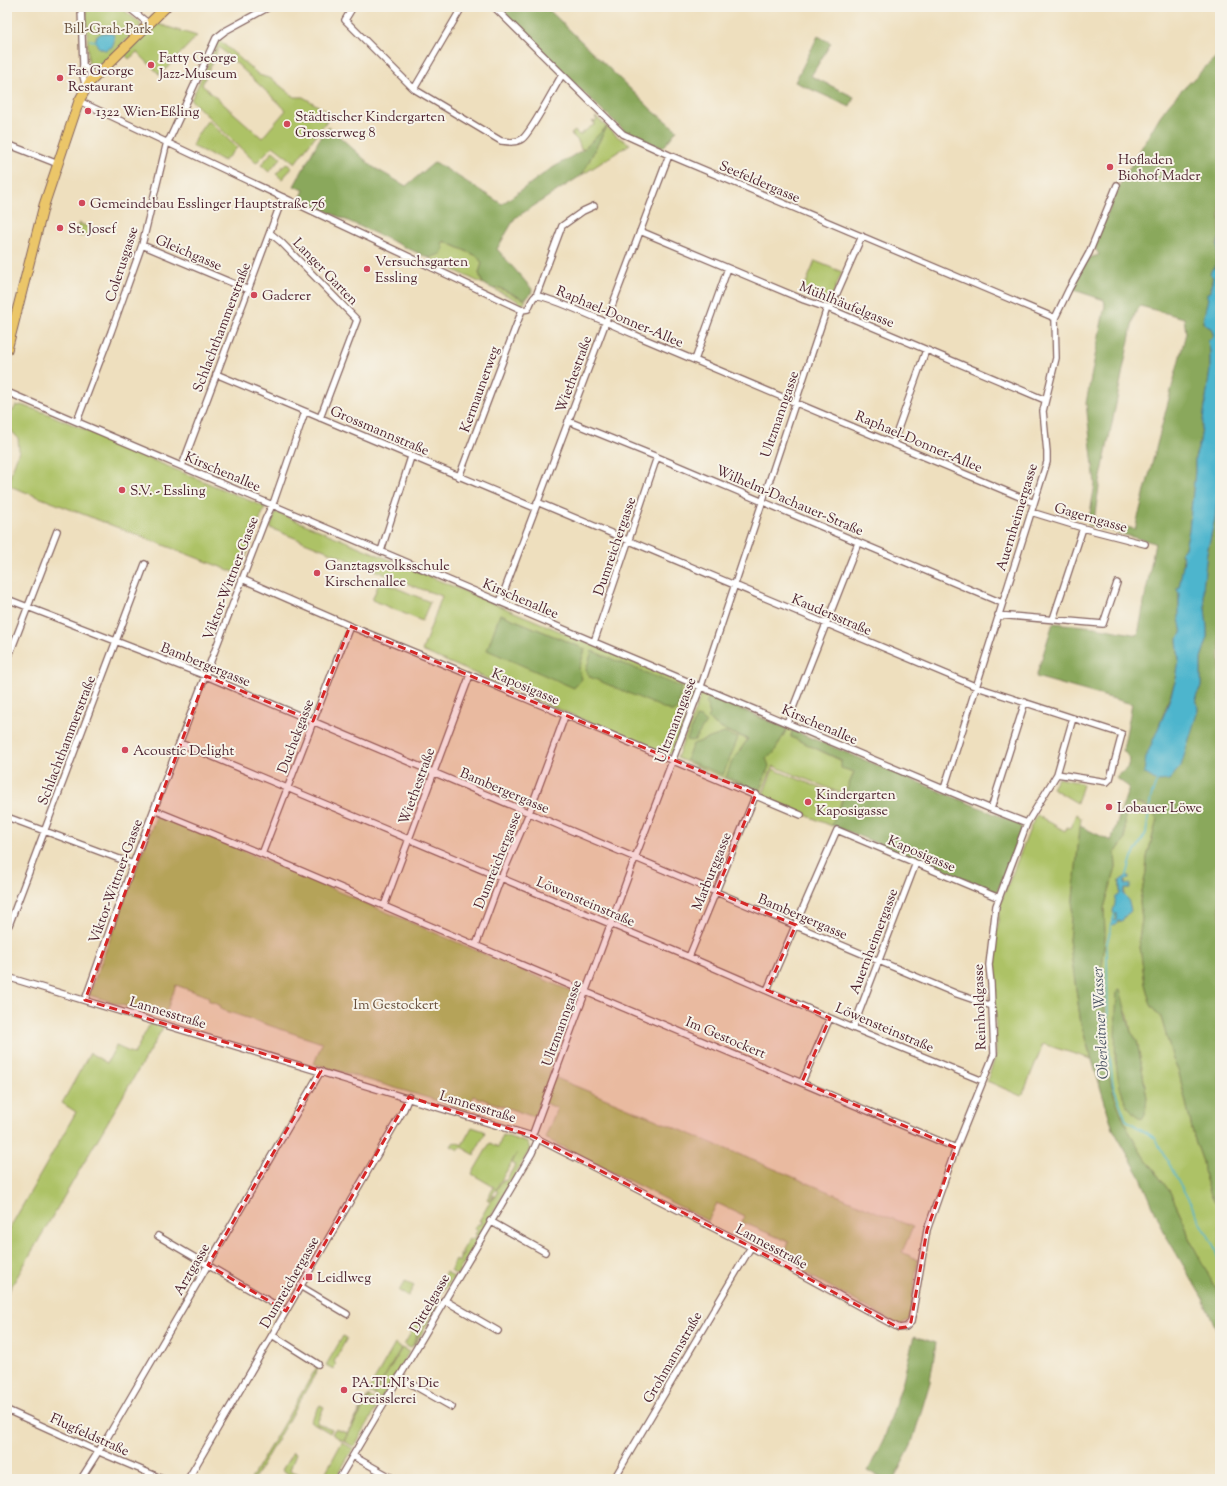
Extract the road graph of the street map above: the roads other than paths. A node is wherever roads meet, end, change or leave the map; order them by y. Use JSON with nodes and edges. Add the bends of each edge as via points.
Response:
{"nodes":[{"id":1,"x":81,"y":7,"type":"edge"},
{"id":2,"x":128,"y":7,"type":"edge"},
{"id":3,"x":166,"y":7,"type":"edge"},
{"id":4,"x":269,"y":7,"type":"edge"},
{"id":5,"x":353,"y":7,"type":"edge"},
{"id":6,"x":462,"y":7,"type":"edge"},
{"id":7,"x":494,"y":7,"type":"edge"},
{"id":8,"x":149,"y":24,"type":"junction"},
{"id":9,"x":83,"y":66,"type":"junction"},
{"id":10,"x":90,"y":71,"type":"junction"},
{"id":11,"x":102,"y":71,"type":"junction"},
{"id":12,"x":562,"y":75,"type":"junction"},
{"id":13,"x":88,"y":86,"type":"junction"},
{"id":14,"x":414,"y":89,"type":"junction"},
{"id":15,"x":79,"y":101,"type":"junction"},
{"id":16,"x":167,"y":142,"type":"junction"},
{"id":17,"x":7,"y":144,"type":"edge"},
{"id":18,"x":669,"y":155,"type":"junction"},
{"id":19,"x":58,"y":164,"type":"junction"},
{"id":20,"x":1117,"y":185,"type":"dead end"},
{"id":21,"x":283,"y":197,"type":"junction"},
{"id":22,"x":594,"y":206,"type":"dead end"},
{"id":23,"x":640,"y":231,"type":"junction"},
{"id":24,"x":270,"y":233,"type":"junction"},
{"id":25,"x":862,"y":236,"type":"junction"},
{"id":26,"x":142,"y":245,"type":"junction"},
{"id":27,"x":728,"y":268,"type":"junction"},
{"id":28,"x":249,"y":290,"type":"junction"},
{"id":29,"x":536,"y":296,"type":"junction"},
{"id":30,"x":829,"y":309,"type":"junction"},
{"id":31,"x":522,"y":310,"type":"junction"},
{"id":32,"x":1055,"y":318,"type":"junction"},
{"id":33,"x":605,"y":321,"type":"junction"},
{"id":34,"x":7,"y":350,"type":"edge"},
{"id":35,"x":926,"y":350,"type":"junction"},
{"id":36,"x":695,"y":360,"type":"junction"},
{"id":37,"x":216,"y":374,"type":"junction"},
{"id":38,"x":7,"y":392,"type":"edge"},
{"id":39,"x":1046,"y":400,"type":"junction"},
{"id":40,"x":796,"y":402,"type":"junction"},
{"id":41,"x":305,"y":412,"type":"junction"},
{"id":42,"x":320,"y":418,"type":"junction"},
{"id":43,"x":77,"y":421,"type":"junction"},
{"id":44,"x":568,"y":421,"type":"junction"},
{"id":45,"x":893,"y":443,"type":"junction"},
{"id":46,"x":410,"y":457,"type":"junction"},
{"id":47,"x":657,"y":457,"type":"junction"},
{"id":48,"x":182,"y":466,"type":"junction"},
{"id":49,"x":460,"y":477,"type":"junction"},
{"id":50,"x":762,"y":501,"type":"junction"},
{"id":51,"x":537,"y":502,"type":"junction"},
{"id":52,"x":272,"y":503,"type":"junction"},
{"id":53,"x":1034,"y":503,"type":"junction"},
{"id":54,"x":535,"y":508,"type":"junction"},
{"id":55,"x":1031,"y":512,"type":"junction"},
{"id":56,"x":1083,"y":528,"type":"junction"},
{"id":57,"x":57,"y":531,"type":"dead end"},
{"id":58,"x":629,"y":541,"type":"junction"},
{"id":59,"x":858,"y":542,"type":"junction"},
{"id":60,"x":1145,"y":544,"type":"dead end"},
{"id":61,"x":381,"y":551,"type":"junction"},
{"id":62,"x":145,"y":564,"type":"dead end"},
{"id":63,"x":242,"y":580,"type":"junction"},
{"id":64,"x":1116,"y":583,"type":"dead end"},
{"id":65,"x":734,"y":585,"type":"junction"},
{"id":66,"x":7,"y":598,"type":"edge"},
{"id":67,"x":500,"y":602,"type":"junction"},
{"id":68,"x":1002,"y":603,"type":"junction"},
{"id":69,"x":28,"y":607,"type":"junction"},
{"id":70,"x":998,"y":615,"type":"junction"},
{"id":71,"x":1053,"y":619,"type":"junction"},
{"id":72,"x":827,"y":625,"type":"junction"},
{"id":73,"x":350,"y":626,"type":"junction"},
{"id":74,"x":117,"y":641,"type":"junction"},
{"id":75,"x":594,"y":642,"type":"junction"},
{"id":76,"x":7,"y":661,"type":"edge"},
{"id":77,"x":470,"y":675,"type":"junction"},
{"id":78,"x":206,"y":676,"type":"junction"},
{"id":79,"x":701,"y":686,"type":"junction"},
{"id":80,"x":977,"y":687,"type":"junction"},
{"id":81,"x":1025,"y":702,"type":"junction"},
{"id":82,"x":565,"y":716,"type":"junction"},
{"id":83,"x":1074,"y":718,"type":"junction"},
{"id":84,"x":313,"y":721,"type":"junction"},
{"id":85,"x":787,"y":723,"type":"junction"},
{"id":86,"x":180,"y":743,"type":"junction"},
{"id":87,"x":673,"y":760,"type":"junction"},
{"id":88,"x":434,"y":772,"type":"junction"},
{"id":89,"x":1057,"y":774,"type":"junction"},
{"id":90,"x":288,"y":787,"type":"junction"},
{"id":91,"x":944,"y":789,"type":"junction"},
{"id":92,"x":756,"y":794,"type":"junction"},
{"id":93,"x":991,"y":809,"type":"junction"},
{"id":94,"x":154,"y":810,"type":"junction"},
{"id":95,"x":529,"y":813,"type":"junction"},
{"id":96,"x":802,"y":815,"type":"dead end"},
{"id":97,"x":7,"y":817,"type":"edge"},
{"id":98,"x":1027,"y":823,"type":"junction"},
{"id":99,"x":45,"y":831,"type":"junction"},
{"id":100,"x":410,"y":839,"type":"junction"},
{"id":101,"x":262,"y":854,"type":"junction"},
{"id":102,"x":635,"y":858,"type":"junction"},
{"id":103,"x":916,"y":863,"type":"junction"},
{"id":104,"x":133,"y":864,"type":"junction"},
{"id":105,"x":501,"y":878,"type":"junction"},
{"id":106,"x":716,"y":892,"type":"junction"},
{"id":107,"x":998,"y":898,"type":"junction"},
{"id":108,"x":384,"y":906,"type":"junction"},
{"id":109,"x":8,"y":925,"type":"edge"},
{"id":110,"x":610,"y":925,"type":"junction"},
{"id":111,"x":796,"y":925,"type":"junction"},
{"id":112,"x":476,"y":945,"type":"junction"},
{"id":113,"x":689,"y":957,"type":"junction"},
{"id":114,"x":878,"y":960,"type":"junction"},
{"id":115,"x":7,"y":977,"type":"edge"},
{"id":116,"x":767,"y":990,"type":"junction"},
{"id":117,"x":585,"y":992,"type":"junction"},
{"id":118,"x":85,"y":1000,"type":"junction"},
{"id":119,"x":992,"y":1006,"type":"junction"},
{"id":120,"x":830,"y":1018,"type":"junction"},
{"id":121,"x":853,"y":1028,"type":"junction"},
{"id":122,"x":321,"y":1071,"type":"junction"},
{"id":123,"x":983,"y":1081,"type":"junction"},
{"id":124,"x":802,"y":1082,"type":"junction"},
{"id":125,"x":409,"y":1097,"type":"junction"},
{"id":126,"x":532,"y":1136,"type":"junction"},
{"id":127,"x":538,"y":1139,"type":"junction"},
{"id":128,"x":956,"y":1148,"type":"junction"},
{"id":129,"x":490,"y":1221,"type":"junction"},
{"id":130,"x":158,"y":1236,"type":"dead end"},
{"id":131,"x":751,"y":1247,"type":"junction"},
{"id":132,"x":545,"y":1252,"type":"dead end"},
{"id":133,"x":208,"y":1265,"type":"junction"},
{"id":134,"x":300,"y":1286,"type":"junction"},
{"id":135,"x":444,"y":1300,"type":"junction"},
{"id":136,"x":286,"y":1311,"type":"junction"},
{"id":137,"x":347,"y":1314,"type":"dead end"},
{"id":138,"x":911,"y":1322,"type":"joint"},
{"id":139,"x":498,"y":1331,"type":"dead end"},
{"id":140,"x":272,"y":1335,"type":"junction"},
{"id":141,"x":318,"y":1364,"type":"dead end"},
{"id":142,"x":399,"y":1377,"type":"junction"},
{"id":143,"x":452,"y":1407,"type":"dead end"},
{"id":144,"x":7,"y":1411,"type":"edge"},
{"id":145,"x":99,"y":1451,"type":"junction"},
{"id":146,"x":353,"y":1456,"type":"junction"},
{"id":147,"x":81,"y":1479,"type":"edge"},
{"id":148,"x":162,"y":1479,"type":"edge"},
{"id":149,"x":188,"y":1479,"type":"edge"},
{"id":150,"x":339,"y":1479,"type":"edge"},
{"id":151,"x":394,"y":1479,"type":"edge"},
{"id":152,"x":614,"y":1479,"type":"edge"}],
"edges":[{"from":1,"to":9,"type":"street"},
{"from":2,"to":8,"type":"street"},
{"from":3,"to":8,"type":"main road"},
{"from":4,"to":16,"type":"street","name":"Colerusgasse","via":[[216,38]]},
{"from":5,"to":14,"type":"street","via":[[345,20]]},
{"from":6,"to":14,"type":"street"},
{"from":7,"to":12,"type":"street","name":"Seefeldergasse"},
{"from":8,"to":11,"type":"main road"},
{"from":9,"to":10,"type":"street"},
{"from":9,"to":13,"type":"street","via":[[82,72]]},
{"from":10,"to":11,"type":"street"},
{"from":10,"to":13,"type":"street"},
{"from":11,"to":13,"type":"main road"},
{"from":12,"to":14,"type":"street","via":[[527,134],[516,142],[501,141]]},
{"from":12,"to":18,"type":"street","name":"Seefeldergasse","via":[[622,134]]},
{"from":13,"to":15,"type":"main road"},
{"from":15,"to":16,"type":"street"},
{"from":15,"to":19,"type":"main road"},
{"from":16,"to":21,"type":"street"},
{"from":16,"to":26,"type":"street","name":"Colerusgasse"},
{"from":17,"to":19,"type":"street"},
{"from":18,"to":23,"type":"street","name":"Wiethestraße"},
{"from":18,"to":25,"type":"street","name":"Seefeldergasse"},
{"from":19,"to":34,"type":"main road","via":[[44,205]]},
{"from":20,"to":32,"type":"street","name":"Auernheimergasse","via":[[1089,253]]},
{"from":21,"to":24,"type":"street","name":"Schlachthammerstraße"},
{"from":21,"to":31,"type":"street"},
{"from":22,"to":29,"type":"street","via":[[562,226]]},
{"from":23,"to":27,"type":"street","name":"Mühlhäufelgasse"},
{"from":23,"to":33,"type":"street","name":"Wiethestraße"},
{"from":24,"to":28,"type":"street","name":"Schlachthammerstraße"},
{"from":24,"to":42,"type":"street","name":"Langer Garten","via":[[357,320]]},
{"from":25,"to":30,"type":"street","name":"Ultzmanngasse"},
{"from":25,"to":32,"type":"street","name":"Seefeldergasse"},
{"from":26,"to":28,"type":"street","name":"Gleichgasse"},
{"from":26,"to":43,"type":"street","name":"Colerusgasse"},
{"from":27,"to":30,"type":"street","name":"Mühlhäufelgasse"},
{"from":27,"to":36,"type":"street"},
{"from":28,"to":37,"type":"street","name":"Schlachthammerstraße"},
{"from":29,"to":31,"type":"street","name":"Raphael-Donner-Allee","via":[[528,309]]},
{"from":29,"to":33,"type":"street","name":"Raphael-Donner-Allee"},
{"from":30,"to":35,"type":"street","name":"Mühlhäufelgasse"},
{"from":30,"to":40,"type":"street","name":"Ultzmanngasse"},
{"from":31,"to":49,"type":"street","name":"Kermaunerweg"},
{"from":32,"to":39,"type":"street","name":"Auernheimergasse","via":[[1056,358]]},
{"from":33,"to":36,"type":"street","name":"Raphael-Donner-Allee"},
{"from":33,"to":44,"type":"street","name":"Wiethestraße"},
{"from":35,"to":39,"type":"street","name":"Mühlhäufelgasse"},
{"from":35,"to":45,"type":"street"},
{"from":36,"to":40,"type":"street","name":"Raphael-Donner-Allee"},
{"from":37,"to":41,"type":"street","name":"Grossmannstraße"},
{"from":37,"to":48,"type":"street","name":"Schlachthammerstraße"},
{"from":38,"to":43,"type":"street","name":"Kirschenallee"},
{"from":39,"to":53,"type":"street","name":"Auernheimergasse","via":[[1043,411],[1047,462]]},
{"from":40,"to":45,"type":"street","name":"Raphael-Donner-Allee"},
{"from":40,"to":50,"type":"street","name":"Ultzmanngasse"},
{"from":41,"to":42,"type":"street","name":"Grossmannstraße"},
{"from":41,"to":52,"type":"street","name":"Viktor-Wittner-Gasse"},
{"from":42,"to":46,"type":"street","name":"Grossmannstraße"},
{"from":43,"to":48,"type":"street","name":"Kirschenallee"},
{"from":44,"to":47,"type":"street","name":"Wilhelm-Dachauer-Straße"},
{"from":44,"to":51,"type":"street","name":"Wiethestraße"},
{"from":45,"to":53,"type":"street","name":"Raphael-Donner-Allee"},
{"from":46,"to":49,"type":"street","name":"Grossmannstraße"},
{"from":46,"to":61,"type":"street"},
{"from":47,"to":50,"type":"street","name":"Wilhelm-Dachauer-Straße"},
{"from":47,"to":58,"type":"street","name":"Dumreichergasse"},
{"from":48,"to":52,"type":"street","name":"Kirschenallee"},
{"from":49,"to":54,"type":"street","name":"Grossmannstraße"},
{"from":50,"to":59,"type":"street","name":"Wilhelm-Dachauer-Straße"},
{"from":50,"to":65,"type":"street","name":"Ultzmanngasse"},
{"from":51,"to":54,"type":"street","name":"Wiethestraße"},
{"from":51,"to":58,"type":"street","name":"Kaudersstraße"},
{"from":52,"to":61,"type":"street","name":"Kirschenallee"},
{"from":52,"to":63,"type":"street","name":"Viktor-Wittner-Gasse"},
{"from":53,"to":55,"type":"street","name":"Auernheimergasse"},
{"from":54,"to":67,"type":"street","name":"Wiethestraße"},
{"from":55,"to":56,"type":"street","name":"Gagerngasse"},
{"from":55,"to":68,"type":"street","name":"Auernheimergasse"},
{"from":56,"to":60,"type":"street","name":"Gagerngasse"},
{"from":56,"to":71,"type":"street"},
{"from":57,"to":69,"type":"street"},
{"from":58,"to":65,"type":"street","name":"Kaudersstraße"},
{"from":58,"to":75,"type":"street","name":"Dumreichergasse"},
{"from":59,"to":68,"type":"street","name":"Wilhelm-Dachauer-Straße"},
{"from":59,"to":72,"type":"street"},
{"from":61,"to":67,"type":"street","name":"Kirschenallee"},
{"from":62,"to":74,"type":"street","name":"Schlachthammerstraße"},
{"from":63,"to":73,"type":"street","name":"Kaposigasse"},
{"from":63,"to":78,"type":"street","name":"Viktor-Wittner-Gasse"},
{"from":64,"to":71,"type":"street","via":[[1103,624]]},
{"from":65,"to":72,"type":"street","name":"Kaudersstraße"},
{"from":65,"to":79,"type":"street","name":"Ultzmanngasse"},
{"from":66,"to":69,"type":"street","name":"Bambergergasse"},
{"from":67,"to":75,"type":"street","name":"Kirschenallee"},
{"from":68,"to":70,"type":"street","name":"Auernheimergasse"},
{"from":69,"to":74,"type":"street","name":"Bambergergasse"},
{"from":69,"to":76,"type":"street"},
{"from":70,"to":71,"type":"street"},
{"from":70,"to":80,"type":"street","name":"Auernheimergasse"},
{"from":72,"to":80,"type":"street","name":"Kaudersstraße"},
{"from":72,"to":85,"type":"street"},
{"from":73,"to":77,"type":"street","name":"Kaposigasse"},
{"from":73,"to":84,"type":"street","name":"Duchekgasse"},
{"from":74,"to":78,"type":"street","name":"Bambergergasse"},
{"from":74,"to":99,"type":"street","name":"Schlachthammerstraße"},
{"from":75,"to":79,"type":"street","name":"Kirschenallee"},
{"from":77,"to":82,"type":"street","name":"Kaposigasse"},
{"from":77,"to":88,"type":"street","name":"Wiethestraße"},
{"from":78,"to":84,"type":"street","name":"Bambergergasse"},
{"from":78,"to":86,"type":"street","name":"Viktor-Wittner-Gasse"},
{"from":79,"to":85,"type":"street","name":"Kirschenallee"},
{"from":79,"to":87,"type":"street","name":"Ultzmanngasse"},
{"from":80,"to":81,"type":"street","name":"Kaudersstraße"},
{"from":80,"to":91,"type":"street","name":"Auernheimergasse"},
{"from":81,"to":83,"type":"street","name":"Kaudersstraße"},
{"from":81,"to":93,"type":"street"},
{"from":82,"to":87,"type":"street","name":"Kaposigasse"},
{"from":82,"to":95,"type":"street","name":"Dumreichergasse"},
{"from":83,"to":89,"type":"street","name":"Reinholdgasse"},
{"from":83,"to":89,"type":"street","name":"Kaudersstraße","via":[[1122,734],[1110,779],[1107,782]]},
{"from":84,"to":88,"type":"street","name":"Bambergergasse"},
{"from":84,"to":90,"type":"street","name":"Duchekgasse"},
{"from":85,"to":91,"type":"street","name":"Kirschenallee"},
{"from":86,"to":90,"type":"street","name":"Löwensteinstraße"},
{"from":86,"to":94,"type":"street","name":"Viktor-Wittner-Gasse"},
{"from":87,"to":92,"type":"street","name":"Kaposigasse"},
{"from":87,"to":102,"type":"street","name":"Ultzmanngasse"},
{"from":88,"to":95,"type":"street","name":"Bambergergasse"},
{"from":88,"to":100,"type":"street","name":"Wiethestraße"},
{"from":89,"to":98,"type":"street","name":"Reinholdgasse"},
{"from":90,"to":100,"type":"street","name":"Löwensteinstraße"},
{"from":90,"to":101,"type":"street","name":"Duchekgasse"},
{"from":91,"to":93,"type":"street","name":"Kirschenallee"},
{"from":92,"to":96,"type":"street","name":"Kaposigasse"},
{"from":92,"to":106,"type":"street","name":"Marburggasse"},
{"from":93,"to":98,"type":"street","name":"Kirschenallee"},
{"from":94,"to":101,"type":"street","name":"Im Gestockert"},
{"from":94,"to":104,"type":"street","name":"Viktor-Wittner-Gasse"},
{"from":95,"to":102,"type":"street","name":"Bambergergasse"},
{"from":95,"to":105,"type":"street","name":"Dumreichergasse"},
{"from":97,"to":99,"type":"street"},
{"from":98,"to":107,"type":"street","name":"Reinholdgasse"},
{"from":99,"to":104,"type":"street"},
{"from":99,"to":109,"type":"street","name":"Schlachthammerstraße"},
{"from":100,"to":105,"type":"street","name":"Löwensteinstraße"},
{"from":100,"to":108,"type":"street","name":"Wiethestraße"},
{"from":101,"to":108,"type":"street","name":"Im Gestockert"},
{"from":102,"to":106,"type":"street","name":"Bambergergasse"},
{"from":102,"to":110,"type":"street","name":"Ultzmanngasse"},
{"from":103,"to":107,"type":"street","name":"Kaposigasse"},
{"from":103,"to":111,"type":"street","name":"Kaposigasse","via":[[837,830]]},
{"from":103,"to":114,"type":"street","name":"Auernheimergasse"},
{"from":104,"to":118,"type":"street","name":"Viktor-Wittner-Gasse"},
{"from":105,"to":110,"type":"street","name":"Löwensteinstraße"},
{"from":105,"to":112,"type":"street","name":"Dumreichergasse"},
{"from":106,"to":111,"type":"street","name":"Bambergergasse"},
{"from":106,"to":113,"type":"street","name":"Marburggasse"},
{"from":107,"to":119,"type":"street","name":"Reinholdgasse","via":[[989,965]]},
{"from":108,"to":112,"type":"street","name":"Im Gestockert"},
{"from":110,"to":113,"type":"street","name":"Löwensteinstraße"},
{"from":110,"to":117,"type":"street","name":"Ultzmanngasse"},
{"from":111,"to":114,"type":"street","name":"Bambergergasse"},
{"from":111,"to":116,"type":"street"},
{"from":112,"to":117,"type":"street","name":"Im Gestockert"},
{"from":113,"to":116,"type":"street","name":"Löwensteinstraße"},
{"from":114,"to":119,"type":"street","name":"Bambergergasse"},
{"from":114,"to":121,"type":"street","name":"Auernheimergasse"},
{"from":115,"to":118,"type":"street","name":"Lannesstraße"},
{"from":116,"to":120,"type":"street","name":"Löwensteinstraße"},
{"from":117,"to":124,"type":"street","name":"Im Gestockert"},
{"from":117,"to":126,"type":"street","name":"Ultzmanngasse"},
{"from":118,"to":122,"type":"street","name":"Lannesstraße"},
{"from":119,"to":123,"type":"street","name":"Reinholdgasse","via":[[994,1054]]},
{"from":120,"to":121,"type":"street","name":"Löwensteinstraße"},
{"from":120,"to":124,"type":"street"},
{"from":121,"to":123,"type":"street","name":"Löwensteinstraße"},
{"from":122,"to":125,"type":"street","name":"Lannesstraße"},
{"from":122,"to":133,"type":"street","name":"Arztgasse"},
{"from":123,"to":128,"type":"street","name":"Reinholdgasse"},
{"from":124,"to":128,"type":"street","name":"Im Gestockert"},
{"from":125,"to":126,"type":"street","name":"Lannesstraße"},
{"from":125,"to":134,"type":"street","name":"Dumreichergasse"},
{"from":126,"to":127,"type":"street","name":"Lannesstraße"},
{"from":127,"to":129,"type":"street","name":"Dittelgasse"},
{"from":127,"to":131,"type":"street","name":"Lannesstraße"},
{"from":128,"to":138,"type":"street","name":"Reinholdgasse","via":[[926,1230]]},
{"from":129,"to":132,"type":"street"},
{"from":129,"to":135,"type":"street","name":"Dittelgasse"},
{"from":130,"to":133,"type":"street"},
{"from":131,"to":138,"type":"street","name":"Lannesstraße","via":[[898,1328],[906,1327]]},
{"from":131,"to":152,"type":"street","name":"Grohmannstraße"},
{"from":133,"to":136,"type":"street"},
{"from":133,"to":145,"type":"street","name":"Arztgasse"},
{"from":134,"to":136,"type":"street","name":"Dumreichergasse"},
{"from":134,"to":137,"type":"street"},
{"from":135,"to":139,"type":"street"},
{"from":135,"to":142,"type":"street","name":"Dittelgasse"},
{"from":136,"to":140,"type":"street","name":"Dumreichergasse"},
{"from":140,"to":141,"type":"street"},
{"from":140,"to":149,"type":"street","name":"Dumreichergasse"},
{"from":142,"to":143,"type":"street"},
{"from":142,"to":146,"type":"street","name":"Dittelgasse"},
{"from":144,"to":145,"type":"street","name":"Flugfeldstraße"},
{"from":145,"to":147,"type":"street","name":"Arztgasse"},
{"from":145,"to":148,"type":"street","name":"Flugfeldstraße"},
{"from":146,"to":150,"type":"street","name":"Dittelgasse"},
{"from":146,"to":151,"type":"street"}]}
